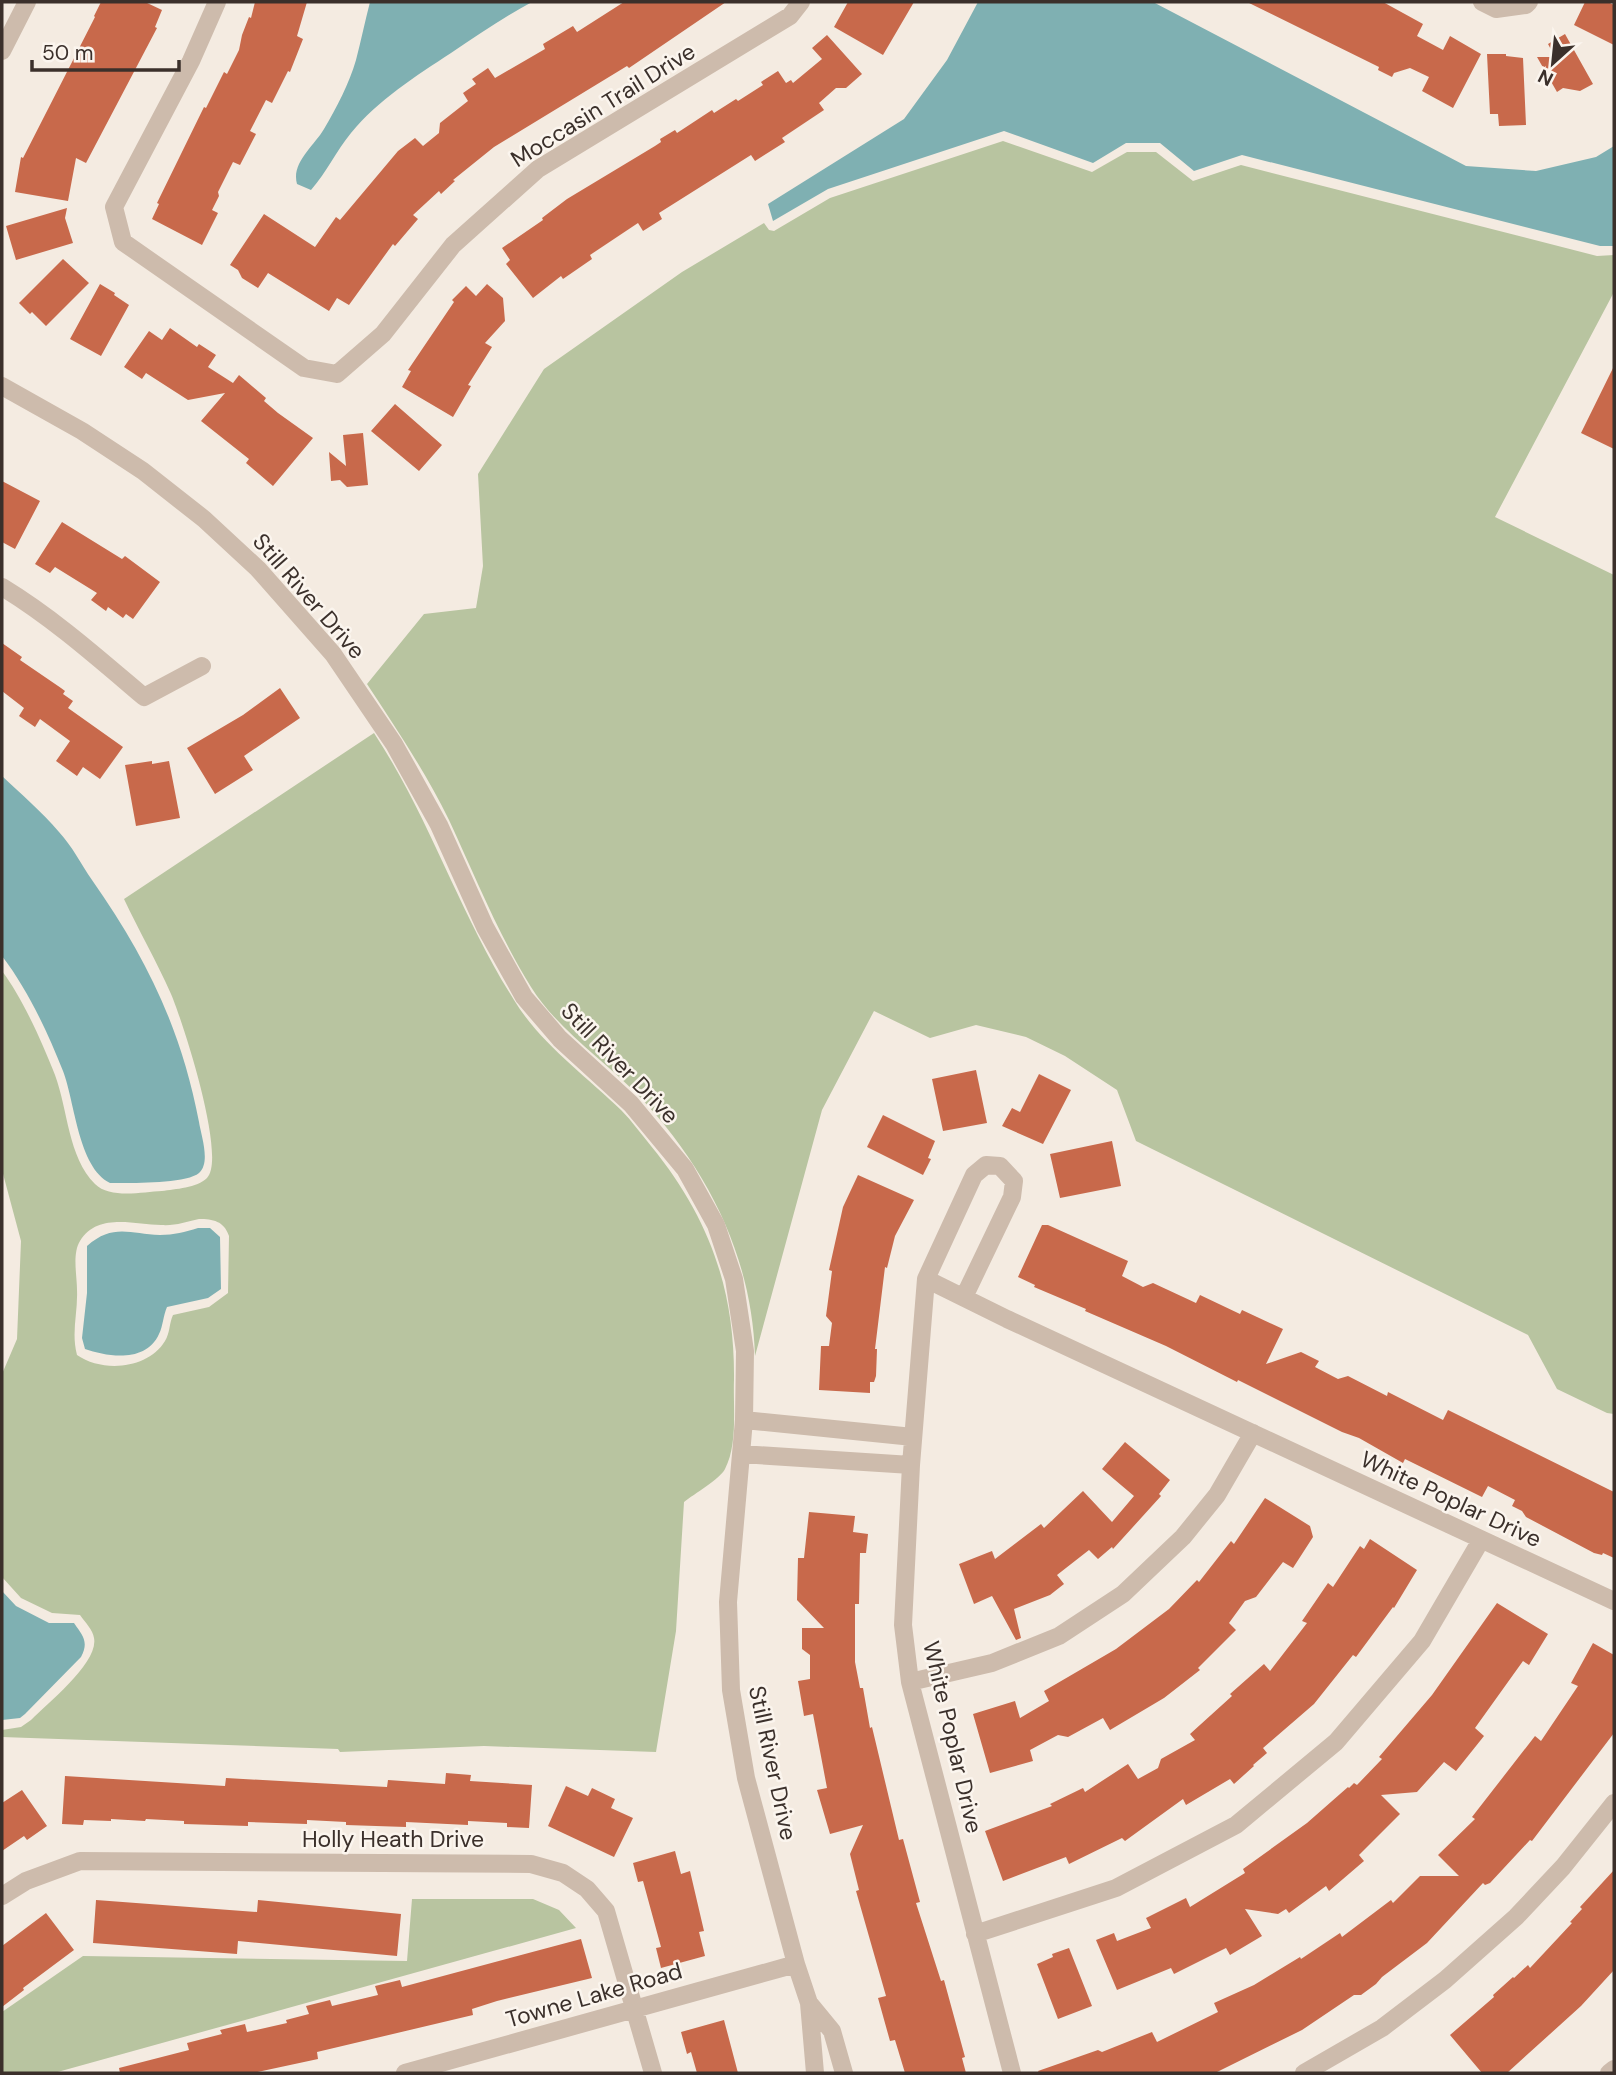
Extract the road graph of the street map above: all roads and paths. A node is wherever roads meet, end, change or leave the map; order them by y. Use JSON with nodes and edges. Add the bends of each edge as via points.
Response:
{"nodes":[{"id":1,"x":27,"y":2,"type":"edge"},
{"id":2,"x":217,"y":2,"type":"edge"},
{"id":3,"x":801,"y":2,"type":"edge"},
{"id":4,"x":1482,"y":2,"type":"edge"},
{"id":5,"x":1529,"y":2,"type":"edge"},
{"id":6,"x":2,"y":51,"type":"edge"},
{"id":7,"x":2,"y":386,"type":"edge"},
{"id":8,"x":2,"y":587,"type":"edge"},
{"id":9,"x":202,"y":666,"type":"dead end"},
{"id":10,"x":926,"y":1279,"type":"junction"},
{"id":11,"x":964,"y":1297,"type":"junction"},
{"id":12,"x":744,"y":1420,"type":"junction"},
{"id":13,"x":818,"y":1427,"type":"junction"},
{"id":14,"x":1253,"y":1433,"type":"junction"},
{"id":15,"x":913,"y":1437,"type":"junction"},
{"id":16,"x":741,"y":1454,"type":"junction"},
{"id":17,"x":817,"y":1459,"type":"junction"},
{"id":18,"x":911,"y":1465,"type":"junction"},
{"id":19,"x":1481,"y":1540,"type":"junction"},
{"id":20,"x":1614,"y":1601,"type":"edge"},
{"id":21,"x":910,"y":1682,"type":"junction"},
{"id":22,"x":1614,"y":1803,"type":"edge"},
{"id":23,"x":2,"y":1896,"type":"edge"},
{"id":24,"x":975,"y":1934,"type":"junction"},
{"id":25,"x":796,"y":1964,"type":"junction"},
{"id":26,"x":809,"y":2003,"type":"junction"},
{"id":27,"x":635,"y":2008,"type":"junction"},
{"id":28,"x":1614,"y":2068,"type":"edge"},
{"id":29,"x":405,"y":2073,"type":"edge"},
{"id":30,"x":653,"y":2073,"type":"edge"},
{"id":31,"x":815,"y":2073,"type":"edge"},
{"id":32,"x":844,"y":2073,"type":"edge"},
{"id":33,"x":1012,"y":2073,"type":"edge"},
{"id":34,"x":1304,"y":2073,"type":"edge"},
{"id":35,"x":1609,"y":2073,"type":"edge"}],
"edges":[{"from":1,"to":6,"type":"street"},
{"from":2,"to":3,"type":"street","name":"Moccasin Trail Drive","via":[[114,206],[123,242],[304,368],[337,374],[383,334],[453,245],[538,169],[779,23]]},
{"from":4,"to":5,"type":"street","via":[[1496,9]]},
{"from":7,"to":12,"type":"street","name":"Still River Drive","via":[[92,437],[204,519],[258,569],[333,654],[394,744],[524,997],[561,1039],[631,1104],[685,1169],[716,1225],[738,1303],[744,1351]]},
{"from":8,"to":9,"type":"street","via":[[144,697]]},
{"from":10,"to":11,"type":"street","name":"White Poplar Drive"},
{"from":10,"to":11,"type":"street","name":"White Poplar Drive","via":[[974,1175],[986,1165],[1000,1166],[1014,1181],[1012,1197]]},
{"from":10,"to":15,"type":"street","name":"White Poplar Drive"},
{"from":11,"to":14,"type":"street","name":"White Poplar Drive"},
{"from":12,"to":13,"type":"street"},
{"from":12,"to":16,"type":"street","name":"Still River Drive"},
{"from":13,"to":15,"type":"street"},
{"from":13,"to":17,"type":"street"},
{"from":14,"to":19,"type":"street","name":"White Poplar Drive"},
{"from":14,"to":21,"type":"street","via":[[1209,1505],[1183,1537],[1123,1594],[1059,1636],[992,1663]]},
{"from":15,"to":18,"type":"street","name":"White Poplar Drive"},
{"from":16,"to":17,"type":"street"},
{"from":16,"to":25,"type":"street","name":"Still River Drive","via":[[728,1602],[731,1690],[746,1778]]},
{"from":17,"to":18,"type":"street"},
{"from":18,"to":21,"type":"street","name":"White Poplar Drive","via":[[903,1625]]},
{"from":19,"to":20,"type":"street","name":"White Poplar Drive"},
{"from":19,"to":24,"type":"street","via":[[1422,1641],[1336,1742],[1236,1825],[1116,1888]]},
{"from":21,"to":24,"type":"street","name":"White Poplar Drive"},
{"from":22,"to":34,"type":"street","via":[[1535,1897],[1445,1980],[1382,2028]]},
{"from":23,"to":27,"type":"street","name":"Holly Heath Drive","via":[[26,1881],[80,1861],[531,1864],[563,1873],[587,1888],[606,1911]]},
{"from":24,"to":33,"type":"street","name":"White Poplar Drive"},
{"from":25,"to":26,"type":"street","name":"Still River Drive"},
{"from":25,"to":27,"type":"street","name":"Towne Lake Road"},
{"from":26,"to":31,"type":"street","name":"Still River Drive"},
{"from":26,"to":32,"type":"street","name":"Still River Drive","via":[[832,2031]]},
{"from":27,"to":29,"type":"street","name":"Towne Lake Road"},
{"from":27,"to":30,"type":"street","name":"Holly Heath Drive"},
{"from":28,"to":35,"type":"street"}]}
